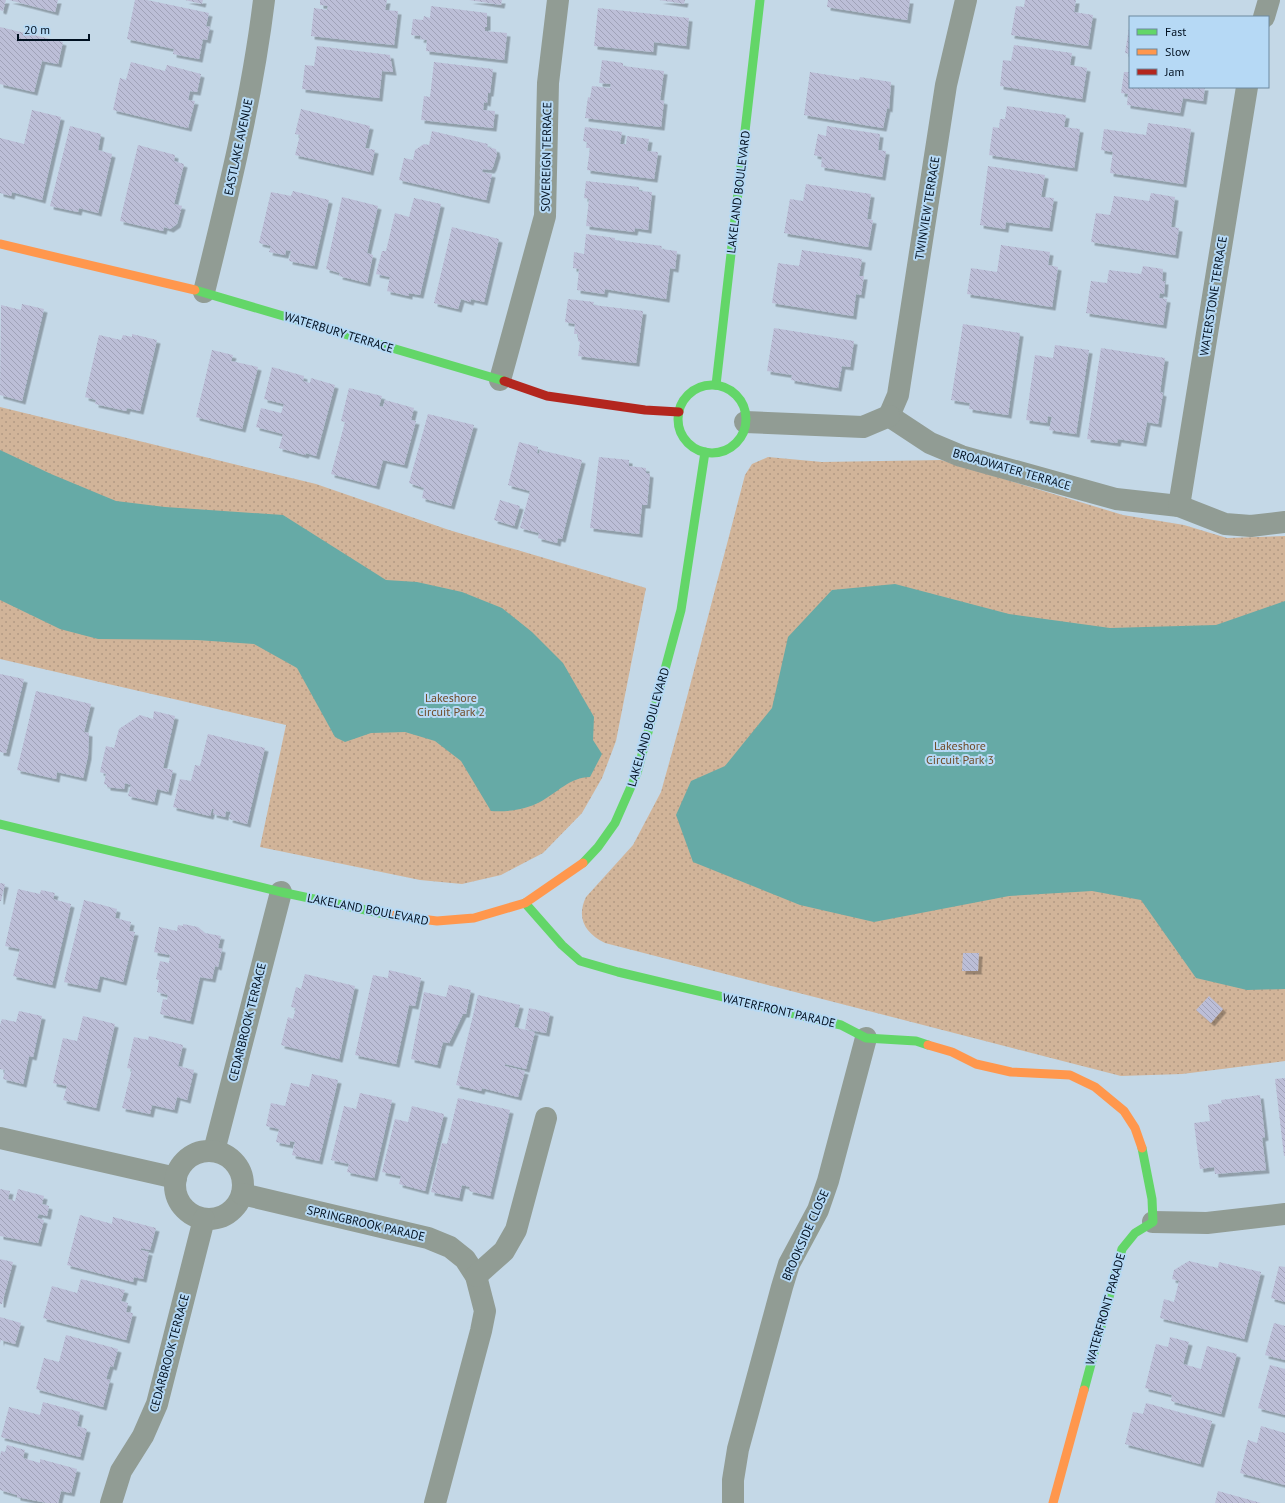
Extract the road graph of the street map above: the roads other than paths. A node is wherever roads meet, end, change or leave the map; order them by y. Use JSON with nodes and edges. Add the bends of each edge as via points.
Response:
{"nodes":[{"id":1,"x":264,"y":0,"type":"edge"},
{"id":2,"x":558,"y":0,"type":"edge"},
{"id":3,"x":760,"y":0,"type":"edge"},
{"id":4,"x":966,"y":0,"type":"edge"},
{"id":5,"x":1269,"y":0,"type":"edge"},
{"id":6,"x":1264,"y":16,"type":"edge"},
{"id":7,"x":1247,"y":88,"type":"edge"},
{"id":8,"x":0,"y":244,"type":"edge"},
{"id":9,"x":204,"y":292,"type":"junction"},
{"id":10,"x":500,"y":380,"type":"junction"},
{"id":11,"x":716,"y":385,"type":"junction"},
{"id":12,"x":679,"y":412,"type":"junction"},
{"id":13,"x":889,"y":416,"type":"junction"},
{"id":14,"x":745,"y":422,"type":"junction"},
{"id":15,"x":705,"y":452,"type":"junction"},
{"id":16,"x":1179,"y":506,"type":"junction"},
{"id":17,"x":1285,"y":522,"type":"edge"},
{"id":18,"x":0,"y":824,"type":"edge"},
{"id":19,"x":280,"y":892,"type":"junction"},
{"id":20,"x":525,"y":903,"type":"junction"},
{"id":21,"x":866,"y":1038,"type":"junction"},
{"id":22,"x":546,"y":1118,"type":"dead end"},
{"id":23,"x":0,"y":1138,"type":"edge"},
{"id":24,"x":214,"y":1151,"type":"junction"},
{"id":25,"x":176,"y":1178,"type":"junction"},
{"id":26,"x":242,"y":1194,"type":"junction"},
{"id":27,"x":1285,"y":1214,"type":"edge"},
{"id":28,"x":204,"y":1219,"type":"junction"},
{"id":29,"x":1152,"y":1222,"type":"junction"},
{"id":30,"x":476,"y":1276,"type":"junction"},
{"id":31,"x":111,"y":1503,"type":"edge"},
{"id":32,"x":435,"y":1503,"type":"edge"},
{"id":33,"x":733,"y":1503,"type":"edge"},
{"id":34,"x":1053,"y":1503,"type":"edge"}],
"edges":[{"from":1,"to":9,"type":"street","name":"EASTLAKE AVENUE","via":[[257,60],[237,158]]},
{"from":2,"to":10,"type":"street","name":"SOVEREIGN TERRACE","via":[[548,83],[545,216]]},
{"from":3,"to":11,"type":"street","name":"LAKELAND BOULEVARD"},
{"from":4,"to":13,"type":"street","name":"TWINVIEW TERRACE","via":[[946,85],[898,395]]},
{"from":5,"to":6,"type":"street"},
{"from":7,"to":16,"type":"street","name":"WATERSTONE TERRACE"},
{"from":8,"to":9,"type":"street","name":"WATERBURY TERRACE"},
{"from":9,"to":10,"type":"street","name":"WATERBURY TERRACE"},
{"from":10,"to":12,"type":"street","name":"WATERBURY TERRACE","via":[[547,396],[645,410]]},
{"from":11,"to":12,"type":"street","via":[[696,388],[688,394]]},
{"from":11,"to":14,"type":"street","via":[[735,393],[745,412]]},
{"from":12,"to":15,"type":"street","via":[[678,423],[681,433],[687,442]]},
{"from":13,"to":14,"type":"street","via":[[863,427]]},
{"from":13,"to":16,"type":"street","name":"BROADWATER TERRACE","via":[[930,443],[961,456],[1116,499]]},
{"from":14,"to":15,"type":"street","via":[[742,433],[727,449]]},
{"from":15,"to":20,"type":"street","name":"LAKELAND BOULEVARD","via":[[681,610],[637,773],[615,823],[589,856]]},
{"from":16,"to":17,"type":"street","name":"BROADWATER TERRACE","via":[[1225,524],[1250,526]]},
{"from":18,"to":19,"type":"street","name":"LAKELAND BOULEVARD"},
{"from":19,"to":20,"type":"street","name":"LAKELAND BOULEVARD","via":[[405,918],[437,921],[474,918]]},
{"from":19,"to":24,"type":"street","name":"CEDARBROOK TERRACE"},
{"from":20,"to":21,"type":"street","name":"WATERFRONT PARADE","via":[[562,945],[580,961],[841,1025]]},
{"from":21,"to":29,"type":"street","name":"WATERFRONT PARADE","via":[[916,1041],[952,1052],[976,1064],[1011,1072],[1070,1075],[1095,1087],[1124,1111],[1135,1128],[1142,1147],[1152,1199]]},
{"from":21,"to":33,"type":"street","name":"BROOKSIDE CLOSE","via":[[828,1181],[818,1210],[789,1264],[782,1287],[738,1449],[733,1480]]},
{"from":22,"to":30,"type":"street","via":[[516,1230],[504,1251]]},
{"from":23,"to":25,"type":"street"},
{"from":24,"to":25,"type":"street","via":[[194,1155],[180,1168]]},
{"from":24,"to":26,"type":"street","via":[[225,1154],[237,1166],[243,1182]]},
{"from":25,"to":28,"type":"street","via":[[178,1199],[185,1209]]},
{"from":26,"to":28,"type":"street","via":[[232,1211],[224,1216]]},
{"from":26,"to":30,"type":"street","name":"SPRINGBROOK PARADE","via":[[428,1238],[450,1247],[465,1259]]},
{"from":27,"to":29,"type":"street","via":[[1207,1223]]},
{"from":28,"to":31,"type":"street","name":"CEDARBROOK TERRACE","via":[[157,1404],[143,1436],[121,1471]]},
{"from":29,"to":34,"type":"street","name":"WATERFRONT PARADE","via":[[1138,1229],[1122,1249]]},
{"from":30,"to":32,"type":"street","name":"SPRINGBROOK PARADE","via":[[482,1294],[483,1318]]}]}
